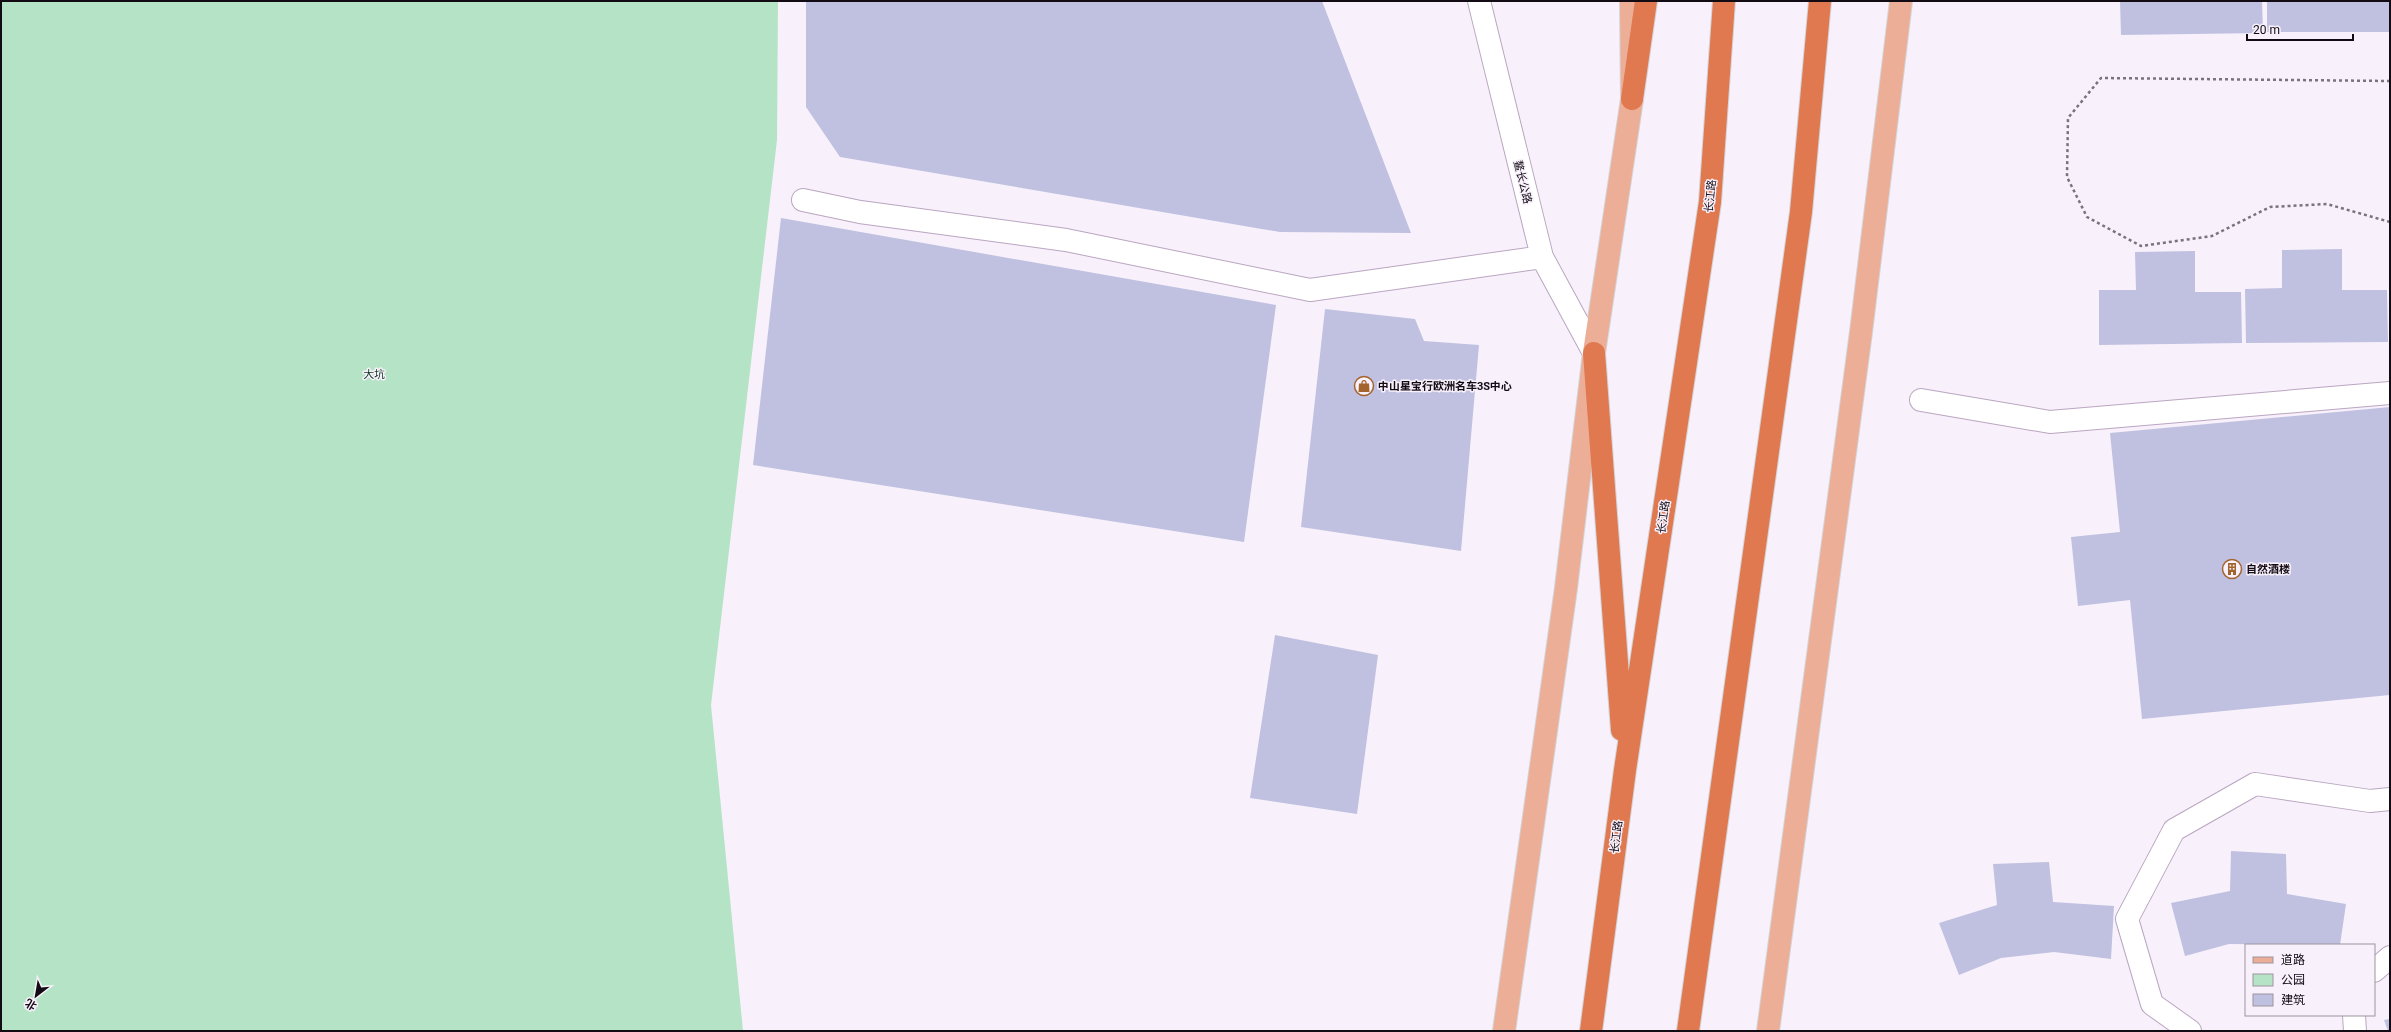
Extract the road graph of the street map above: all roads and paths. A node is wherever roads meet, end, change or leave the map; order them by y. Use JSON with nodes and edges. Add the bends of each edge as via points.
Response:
{"nodes":[{"id":1,"x":1479,"y":1,"type":"edge"},
{"id":2,"x":1631,"y":1,"type":"edge"},
{"id":3,"x":1646,"y":1,"type":"edge"},
{"id":4,"x":1724,"y":1,"type":"edge"},
{"id":5,"x":1820,"y":1,"type":"edge"},
{"id":6,"x":1901,"y":1,"type":"edge"},
{"id":7,"x":2390,"y":81,"type":"edge"},
{"id":8,"x":1632,"y":99,"type":"junction"},
{"id":9,"x":803,"y":200,"type":"dead end"},
{"id":10,"x":2390,"y":222,"type":"edge"},
{"id":11,"x":1542,"y":257,"type":"junction"},
{"id":12,"x":1594,"y":353,"type":"junction"},
{"id":13,"x":2390,"y":393,"type":"edge"},
{"id":14,"x":1921,"y":400,"type":"dead end"},
{"id":15,"x":1625,"y":770,"type":"junction"},
{"id":16,"x":2390,"y":799,"type":"edge"},
{"id":17,"x":2390,"y":957,"type":"edge"},
{"id":18,"x":2375,"y":970,"type":"edge"},
{"id":19,"x":2354,"y":1016,"type":"edge"},
{"id":20,"x":1504,"y":1031,"type":"edge"},
{"id":21,"x":1591,"y":1031,"type":"edge"},
{"id":22,"x":1688,"y":1031,"type":"edge"},
{"id":23,"x":1768,"y":1031,"type":"edge"},
{"id":24,"x":2190,"y":1031,"type":"edge"},
{"id":25,"x":2355,"y":1031,"type":"edge"}],
"edges":[{"from":1,"to":11,"type":"street","name":"鳌长公路"},
{"from":2,"to":8,"type":"main road"},
{"from":3,"to":8,"type":"highway"},
{"from":4,"to":15,"type":"highway","name":"长江路","via":[[1710,202]]},
{"from":5,"to":22,"type":"highway","via":[[1801,212]]},
{"from":6,"to":23,"type":"main road","via":[[1860,340]]},
{"from":7,"to":10,"type":"path","via":[[2101,78],[2068,118],[2067,177],[2088,217],[2142,246],[2212,236],[2270,206],[2327,204]]},
{"from":8,"to":12,"type":"main road"},
{"from":9,"to":11,"type":"street","via":[[860,212],[1066,240],[1310,290]]},
{"from":11,"to":12,"type":"street","name":"鳌长公路"},
{"from":12,"to":15,"type":"highway"},
{"from":12,"to":20,"type":"main road","via":[[1566,588]]},
{"from":13,"to":14,"type":"street","via":[[2050,422]]},
{"from":15,"to":21,"type":"highway","name":"长江路"},
{"from":16,"to":24,"type":"street","via":[[2370,801],[2255,784],[2174,830],[2127,919],[2152,1004]]},
{"from":17,"to":18,"type":"street"},
{"from":19,"to":25,"type":"street"}]}
